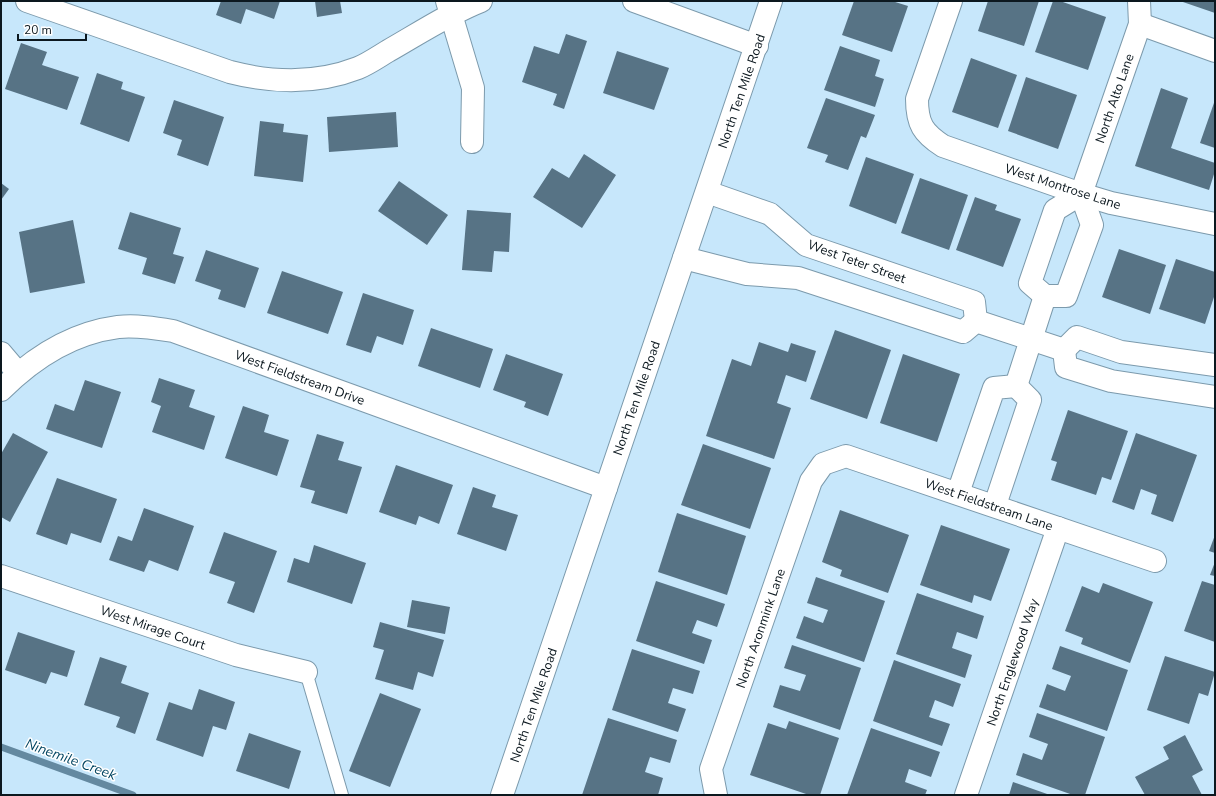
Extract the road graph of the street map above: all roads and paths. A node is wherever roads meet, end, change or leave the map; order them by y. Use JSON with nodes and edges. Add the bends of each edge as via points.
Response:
{"nodes":[{"id":1,"x":27,"y":1,"type":"edge"},
{"id":2,"x":481,"y":1,"type":"edge"},
{"id":3,"x":634,"y":1,"type":"edge"},
{"id":4,"x":772,"y":1,"type":"edge"},
{"id":5,"x":951,"y":1,"type":"edge"},
{"id":6,"x":1139,"y":1,"type":"edge"},
{"id":7,"x":55,"y":6,"type":"edge"},
{"id":8,"x":450,"y":8,"type":"edge"},
{"id":9,"x":1140,"y":24,"type":"junction"},
{"id":10,"x":757,"y":46,"type":"junction"},
{"id":11,"x":1215,"y":51,"type":"edge"},
{"id":12,"x":472,"y":142,"type":"dead end"},
{"id":13,"x":707,"y":192,"type":"junction"},
{"id":14,"x":1081,"y":194,"type":"junction"},
{"id":15,"x":1215,"y":224,"type":"edge"},
{"id":16,"x":684,"y":258,"type":"junction"},
{"id":17,"x":1045,"y":296,"type":"junction"},
{"id":18,"x":976,"y":321,"type":"junction"},
{"id":19,"x":1031,"y":339,"type":"junction"},
{"id":20,"x":1064,"y":350,"type":"junction"},
{"id":21,"x":1,"y":353,"type":"edge"},
{"id":22,"x":1215,"y":365,"type":"edge"},
{"id":23,"x":18,"y":373,"type":"junction"},
{"id":24,"x":1016,"y":386,"type":"junction"},
{"id":25,"x":1,"y":390,"type":"edge"},
{"id":26,"x":1215,"y":397,"type":"edge"},
{"id":27,"x":823,"y":464,"type":"joint"},
{"id":28,"x":606,"y":488,"type":"junction"},
{"id":29,"x":958,"y":493,"type":"junction"},
{"id":30,"x":995,"y":506,"type":"junction"},
{"id":31,"x":1058,"y":528,"type":"junction"},
{"id":32,"x":1155,"y":561,"type":"dead end"},
{"id":33,"x":1,"y":576,"type":"edge"},
{"id":34,"x":306,"y":672,"type":"joint"},
{"id":35,"x":342,"y":795,"type":"edge"},
{"id":36,"x":502,"y":795,"type":"edge"},
{"id":37,"x":716,"y":795,"type":"edge"},
{"id":38,"x":966,"y":795,"type":"edge"}],
"edges":[{"from":1,"to":7,"type":"street"},
{"from":2,"to":8,"type":"street"},
{"from":3,"to":10,"type":"street"},
{"from":4,"to":10,"type":"street","name":"North Ten Mile Road"},
{"from":5,"to":14,"type":"street","name":"West Montrose Lane","via":[[917,100],[917,113],[921,125],[930,137],[943,146]]},
{"from":6,"to":9,"type":"street","name":"North Alto Lane"},
{"from":7,"to":8,"type":"street","via":[[230,72],[256,79],[282,81],[333,76],[359,68]]},
{"from":8,"to":12,"type":"street","via":[[473,88]]},
{"from":9,"to":11,"type":"street"},
{"from":9,"to":14,"type":"street","name":"North Alto Lane"},
{"from":10,"to":13,"type":"street","name":"North Ten Mile Road"},
{"from":13,"to":16,"type":"street","name":"North Ten Mile Road"},
{"from":13,"to":18,"type":"street","name":"West Teter Street","via":[[770,214],[806,245],[974,302]]},
{"from":14,"to":15,"type":"street","name":"West Montrose Lane","via":[[1125,206]]},
{"from":14,"to":17,"type":"street","via":[[1055,210],[1030,283]]},
{"from":14,"to":17,"type":"street","via":[[1092,224],[1066,296]]},
{"from":16,"to":18,"type":"street","via":[[747,274],[798,278],[963,332]]},
{"from":16,"to":28,"type":"street","name":"North Ten Mile Road"},
{"from":17,"to":19,"type":"street"},
{"from":18,"to":19,"type":"street"},
{"from":19,"to":20,"type":"street"},
{"from":19,"to":24,"type":"street"},
{"from":20,"to":22,"type":"street","via":[[1077,337],[1120,352]]},
{"from":20,"to":26,"type":"street","via":[[1066,368],[1112,381]]},
{"from":21,"to":23,"type":"street"},
{"from":23,"to":25,"type":"street","name":"West Fieldstream Drive"},
{"from":23,"to":28,"type":"street","name":"West Fieldstream Drive","via":[[68,341],[93,332],[119,327],[173,331]]},
{"from":24,"to":29,"type":"street","via":[[994,388]]},
{"from":24,"to":30,"type":"street","via":[[1030,400]]},
{"from":27,"to":29,"type":"street","name":"West Fieldstream Lane","via":[[846,456]]},
{"from":27,"to":37,"type":"street","name":"North Aronmink Lane","via":[[811,481],[711,769]]},
{"from":28,"to":36,"type":"street","name":"North Ten Mile Road"},
{"from":29,"to":30,"type":"street","name":"West Fieldstream Lane"},
{"from":30,"to":31,"type":"street","name":"West Fieldstream Lane"},
{"from":31,"to":32,"type":"street","name":"West Fieldstream Lane"},
{"from":31,"to":38,"type":"street","name":"North Englewood Way"},
{"from":33,"to":34,"type":"street","name":"West Mirage Court","via":[[236,655]]},
{"from":34,"to":35,"type":"lane"}]}
